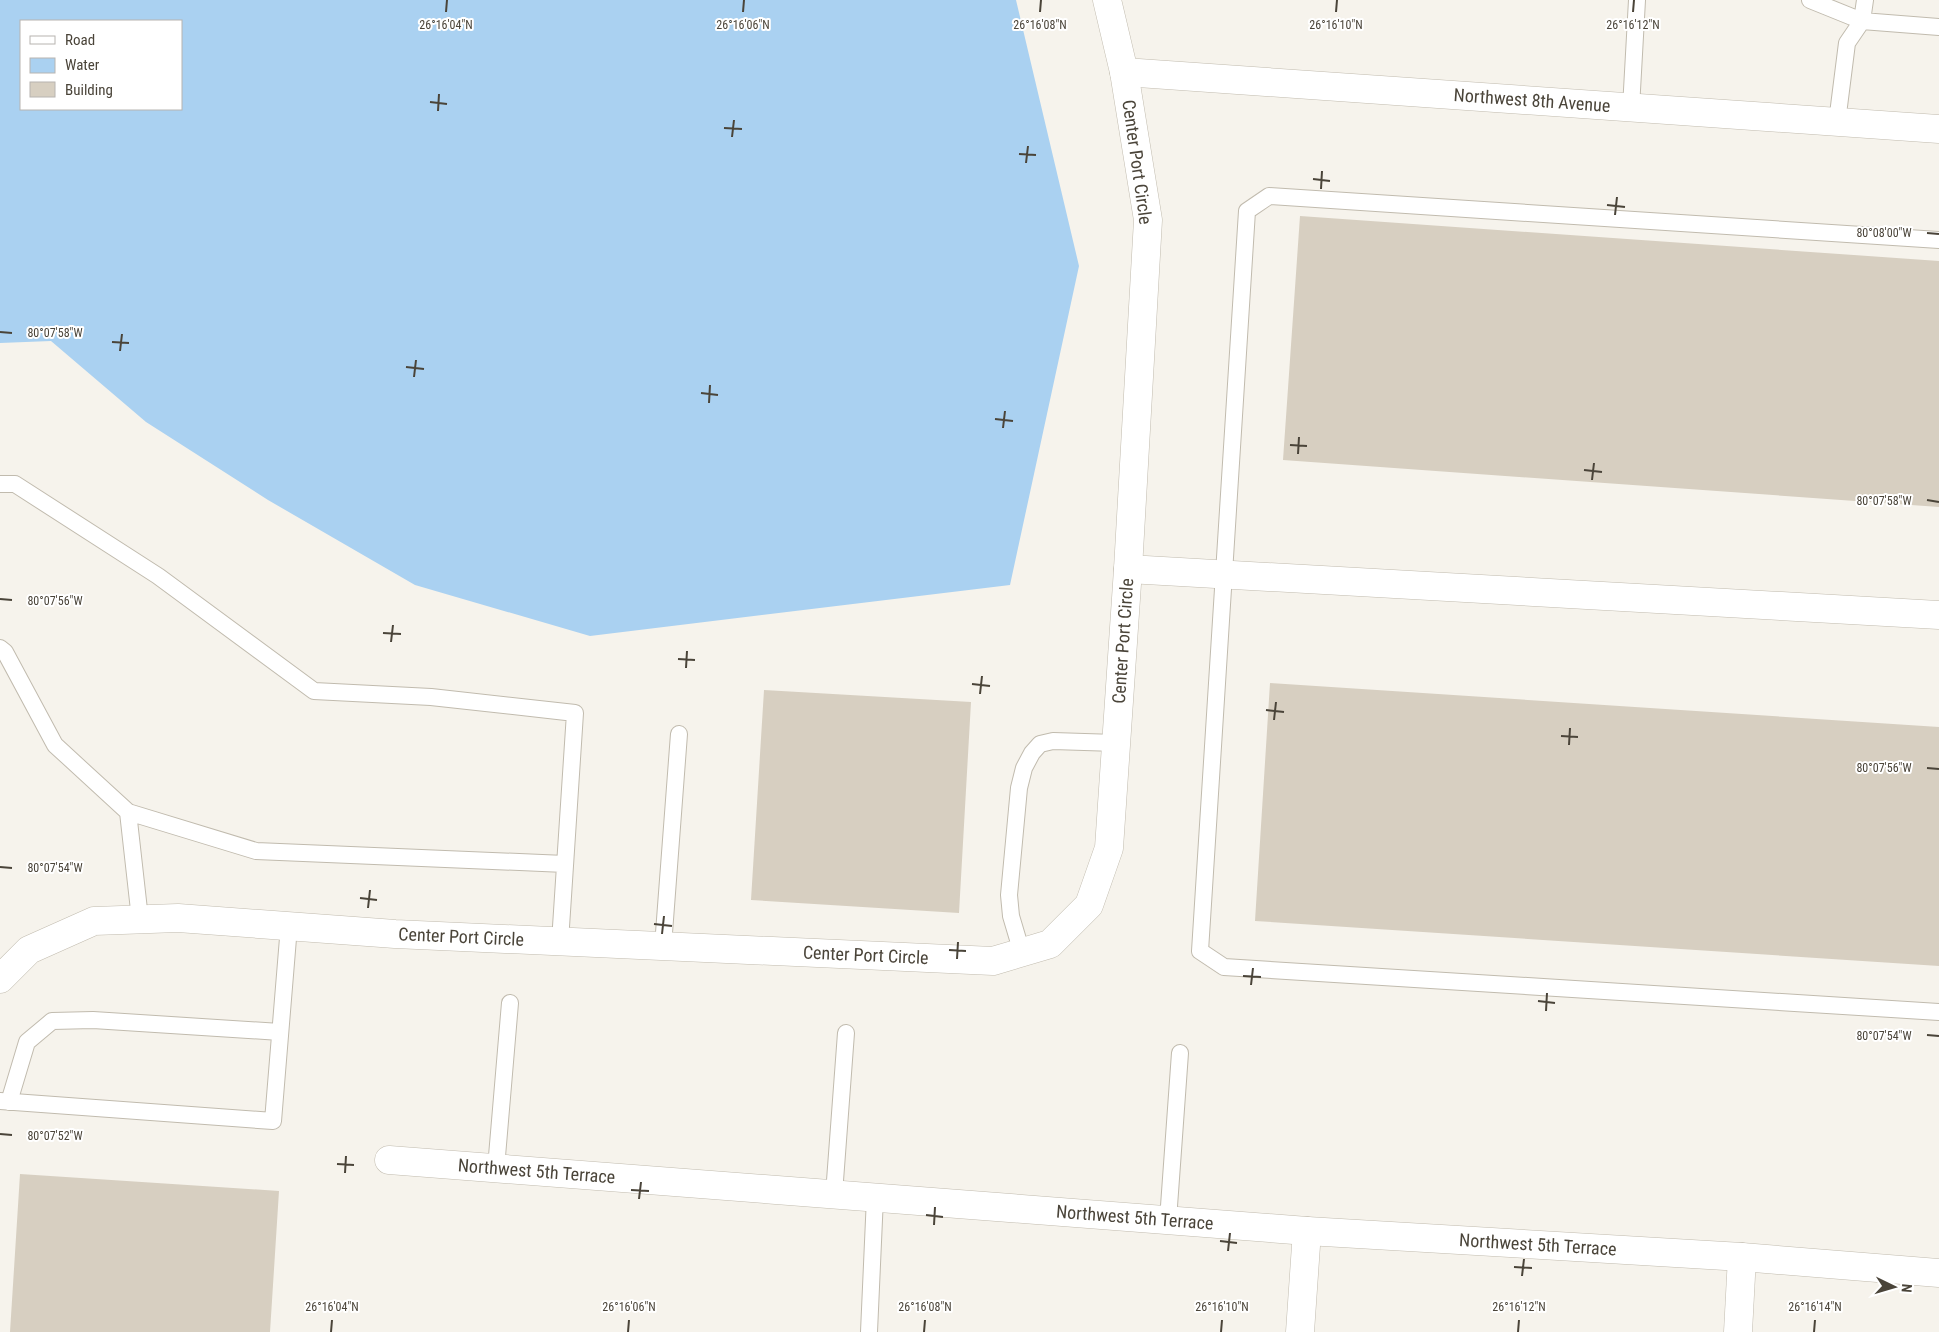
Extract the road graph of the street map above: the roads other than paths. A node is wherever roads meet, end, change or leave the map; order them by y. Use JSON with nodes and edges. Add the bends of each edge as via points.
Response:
{"nodes":[{"id":1,"x":1107,"y":0,"type":"edge"},
{"id":2,"x":1636,"y":0,"type":"edge"},
{"id":3,"x":1810,"y":0,"type":"edge"},
{"id":4,"x":1864,"y":0,"type":"edge"},
{"id":5,"x":1862,"y":21,"type":"junction"},
{"id":6,"x":1939,"y":27,"type":"edge"},
{"id":7,"x":1124,"y":72,"type":"junction"},
{"id":8,"x":1630,"y":108,"type":"junction"},
{"id":9,"x":1837,"y":122,"type":"junction"},
{"id":10,"x":1939,"y":129,"type":"edge"},
{"id":11,"x":1939,"y":240,"type":"edge"},
{"id":12,"x":0,"y":484,"type":"edge"},
{"id":13,"x":1128,"y":569,"type":"junction"},
{"id":14,"x":1225,"y":575,"type":"junction"},
{"id":15,"x":1939,"y":615,"type":"edge"},
{"id":16,"x":0,"y":648,"type":"edge"},
{"id":17,"x":679,"y":734,"type":"dead end"},
{"id":18,"x":1116,"y":743,"type":"junction"},
{"id":19,"x":128,"y":812,"type":"junction"},
{"id":20,"x":565,"y":864,"type":"junction"},
{"id":21,"x":140,"y":919,"type":"junction"},
{"id":22,"x":288,"y":926,"type":"junction"},
{"id":23,"x":560,"y":942,"type":"junction"},
{"id":24,"x":663,"y":946,"type":"junction"},
{"id":25,"x":1022,"y":953,"type":"junction"},
{"id":26,"x":0,"y":979,"type":"edge"},
{"id":27,"x":510,"y":1003,"type":"dead end"},
{"id":28,"x":1939,"y":1012,"type":"edge"},
{"id":29,"x":280,"y":1032,"type":"junction"},
{"id":30,"x":846,"y":1033,"type":"dead end"},
{"id":31,"x":1180,"y":1053,"type":"dead end"},
{"id":32,"x":5,"y":1102,"type":"edge"},
{"id":33,"x":389,"y":1160,"type":"dead end"},
{"id":34,"x":496,"y":1168,"type":"junction"},
{"id":35,"x":834,"y":1194,"type":"junction"},
{"id":36,"x":875,"y":1198,"type":"junction"},
{"id":37,"x":1168,"y":1220,"type":"junction"},
{"id":38,"x":1308,"y":1231,"type":"junction"},
{"id":39,"x":1742,"y":1257,"type":"junction"},
{"id":40,"x":1939,"y":1273,"type":"edge"},
{"id":41,"x":869,"y":1332,"type":"edge"},
{"id":42,"x":1300,"y":1332,"type":"edge"},
{"id":43,"x":1738,"y":1332,"type":"edge"}],
"edges":[{"from":1,"to":7,"type":"street","name":"Center Port Circle"},
{"from":2,"to":8,"type":"lane"},
{"from":3,"to":5,"type":"lane"},
{"from":4,"to":5,"type":"lane"},
{"from":5,"to":6,"type":"lane"},
{"from":5,"to":9,"type":"lane","via":[[1847,43]]},
{"from":7,"to":8,"type":"street","name":"Northwest 8th Avenue"},
{"from":7,"to":13,"type":"street","name":"Center Port Circle","via":[[1148,220]]},
{"from":8,"to":9,"type":"street","name":"Northwest 8th Avenue"},
{"from":9,"to":10,"type":"street","name":"Northwest 8th Avenue"},
{"from":11,"to":14,"type":"lane","via":[[1269,196],[1247,211]]},
{"from":12,"to":20,"type":"lane","via":[[15,484],[158,576],[314,691],[431,697],[575,713]]},
{"from":13,"to":14,"type":"street"},
{"from":13,"to":18,"type":"street","name":"Center Port Circle"},
{"from":14,"to":15,"type":"street"},
{"from":14,"to":28,"type":"lane","via":[[1200,951],[1224,967]]},
{"from":16,"to":19,"type":"lane","via":[[55,745]]},
{"from":17,"to":24,"type":"lane"},
{"from":18,"to":25,"type":"street","name":"Center Port Circle","via":[[1109,848],[1089,905],[1050,944]]},
{"from":18,"to":25,"type":"lane","via":[[1047,742],[1040,744],[1032,753],[1024,768],[1019,788],[1009,895],[1011,916]]},
{"from":19,"to":20,"type":"lane","via":[[256,851]]},
{"from":19,"to":21,"type":"lane"},
{"from":20,"to":23,"type":"lane"},
{"from":21,"to":22,"type":"street","name":"Center Port Circle","via":[[178,918]]},
{"from":21,"to":26,"type":"street","name":"Center Port Circle","via":[[94,921],[29,950]]},
{"from":22,"to":23,"type":"street","name":"Center Port Circle"},
{"from":22,"to":29,"type":"lane"},
{"from":23,"to":24,"type":"street","name":"Center Port Circle"},
{"from":24,"to":25,"type":"street","name":"Center Port Circle","via":[[993,961]]},
{"from":27,"to":34,"type":"lane"},
{"from":29,"to":32,"type":"lane","via":[[94,1020],[52,1021],[27,1042]]},
{"from":29,"to":32,"type":"lane","via":[[273,1121]]},
{"from":30,"to":35,"type":"lane"},
{"from":31,"to":37,"type":"lane"},
{"from":33,"to":34,"type":"street","name":"Northwest 5th Terrace"},
{"from":34,"to":35,"type":"street","name":"Northwest 5th Terrace"},
{"from":35,"to":36,"type":"street","name":"Northwest 5th Terrace"},
{"from":36,"to":37,"type":"street","name":"Northwest 5th Terrace"},
{"from":36,"to":41,"type":"lane"},
{"from":37,"to":38,"type":"street","name":"Northwest 5th Terrace"},
{"from":38,"to":39,"type":"street","name":"Northwest 5th Terrace"},
{"from":38,"to":42,"type":"street"},
{"from":39,"to":40,"type":"street","name":"Northwest 5th Terrace"},
{"from":39,"to":43,"type":"street"}]}
